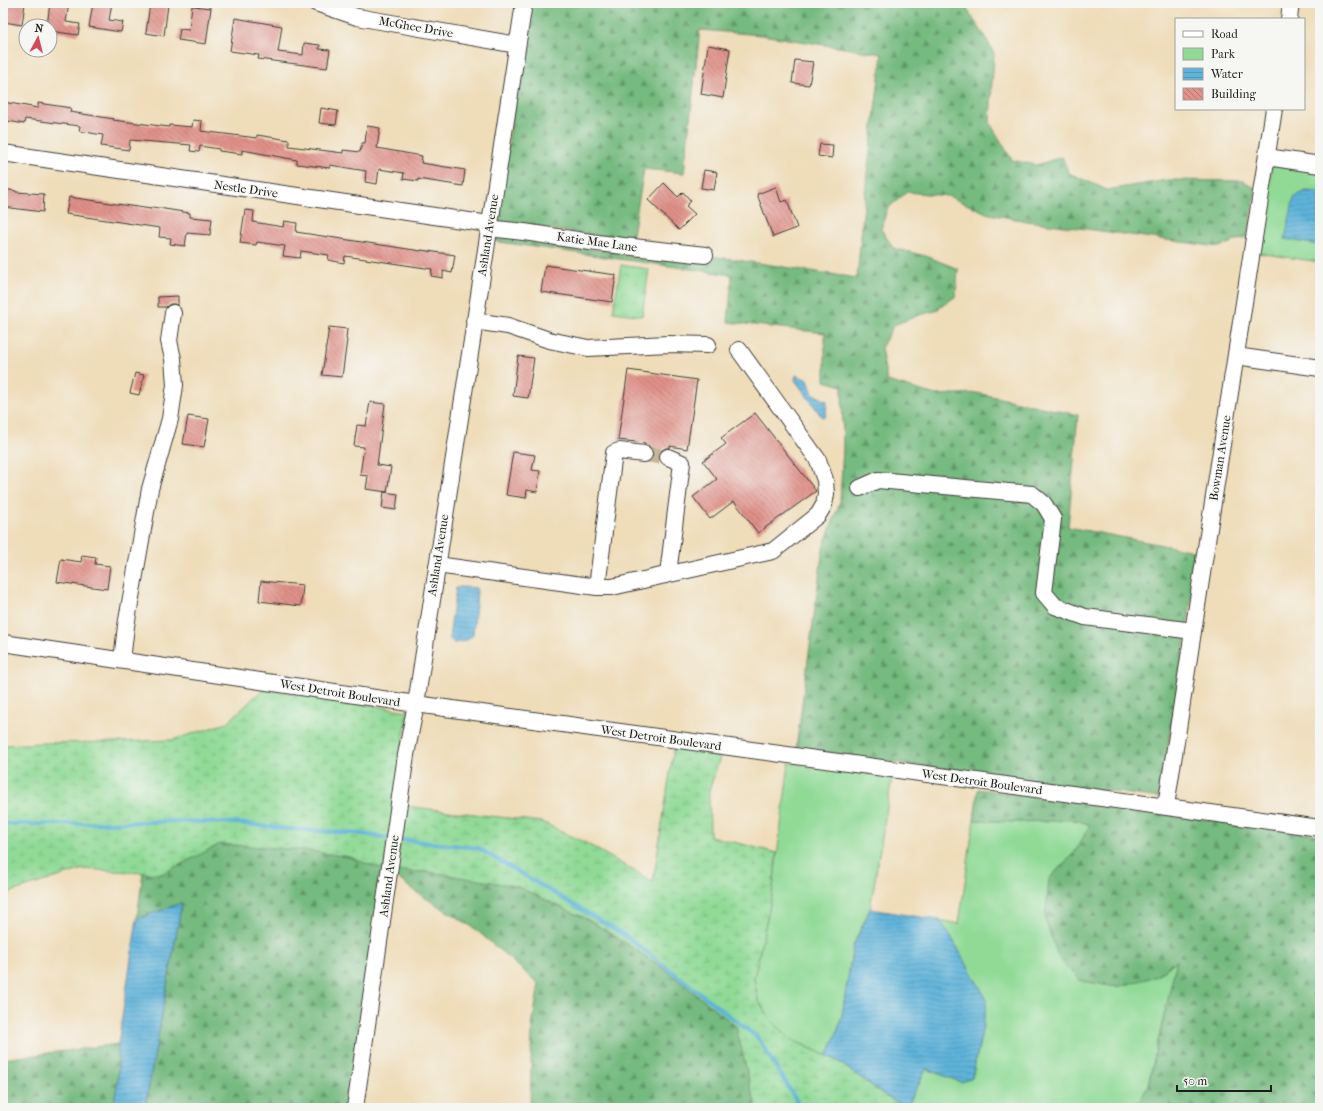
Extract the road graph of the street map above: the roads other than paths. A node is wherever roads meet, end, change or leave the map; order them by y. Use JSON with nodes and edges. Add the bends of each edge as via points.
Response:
{"nodes":[{"id":1,"x":316,"y":3,"type":"edge"},
{"id":2,"x":524,"y":3,"type":"edge"},
{"id":3,"x":1291,"y":3,"type":"edge"},
{"id":4,"x":1289,"y":18,"type":"edge"},
{"id":5,"x":517,"y":45,"type":"junction"},
{"id":6,"x":1274,"y":110,"type":"edge"},
{"id":7,"x":3,"y":153,"type":"edge"},
{"id":8,"x":1267,"y":157,"type":"junction"},
{"id":9,"x":1320,"y":165,"type":"edge"},
{"id":10,"x":489,"y":226,"type":"junction"},
{"id":11,"x":705,"y":255,"type":"dead end"},
{"id":12,"x":174,"y":313,"type":"dead end"},
{"id":13,"x":474,"y":320,"type":"junction"},
{"id":14,"x":708,"y":345,"type":"dead end"},
{"id":15,"x":739,"y":350,"type":"dead end"},
{"id":16,"x":1236,"y":356,"type":"junction"},
{"id":17,"x":1320,"y":368,"type":"edge"},
{"id":18,"x":644,"y":454,"type":"tunnel mouth"},
{"id":19,"x":668,"y":457,"type":"tunnel mouth"},
{"id":20,"x":860,"y":488,"type":"dead end"},
{"id":21,"x":437,"y":566,"type":"junction"},
{"id":22,"x":668,"y":574,"type":"junction"},
{"id":23,"x":596,"y":587,"type":"junction"},
{"id":24,"x":1193,"y":631,"type":"junction"},
{"id":25,"x":3,"y":643,"type":"edge"},
{"id":26,"x":122,"y":660,"type":"junction"},
{"id":27,"x":416,"y":704,"type":"junction"},
{"id":28,"x":1166,"y":806,"type":"junction"},
{"id":29,"x":1320,"y":828,"type":"edge"},
{"id":30,"x":355,"y":1108,"type":"edge"}],
"edges":[{"from":1,"to":5,"type":"street","name":"McGhee Drive","via":[[357,16]]},
{"from":2,"to":5,"type":"street","name":"Ashland Avenue"},
{"from":3,"to":4,"type":"street"},
{"from":5,"to":10,"type":"street","name":"Ashland Avenue"},
{"from":6,"to":8,"type":"street","name":"Bowman Avenue"},
{"from":7,"to":10,"type":"street","name":"Nestle Drive"},
{"from":8,"to":9,"type":"street"},
{"from":8,"to":16,"type":"street","name":"Bowman Avenue"},
{"from":10,"to":11,"type":"street","name":"Katie Mae Lane","via":[[597,243]]},
{"from":10,"to":13,"type":"street","name":"Ashland Avenue"},
{"from":12,"to":26,"type":"street","via":[[169,341],[175,385],[170,419],[150,489]]},
{"from":13,"to":14,"type":"street","via":[[508,326],[549,340],[588,348]]},
{"from":13,"to":21,"type":"street","name":"Ashland Avenue"},
{"from":15,"to":22,"type":"street","via":[[818,460],[825,480],[824,505],[818,515],[773,551]]},
{"from":16,"to":17,"type":"street"},
{"from":16,"to":24,"type":"street","name":"Bowman Avenue"},
{"from":18,"to":23,"type":"street","via":[[620,451],[614,453]]},
{"from":19,"to":22,"type":"street","via":[[682,463]]},
{"from":20,"to":24,"type":"street","via":[[878,480],[1032,494],[1044,504],[1053,520],[1044,593],[1055,606],[1085,616]]},
{"from":21,"to":23,"type":"street"},
{"from":21,"to":27,"type":"street","name":"Ashland Avenue"},
{"from":22,"to":23,"type":"street"},
{"from":24,"to":28,"type":"street","name":"Bowman Avenue"},
{"from":25,"to":26,"type":"street","name":"West Detroit Boulevard"},
{"from":26,"to":27,"type":"street","name":"West Detroit Boulevard"},
{"from":27,"to":28,"type":"street","name":"West Detroit Boulevard"},
{"from":27,"to":30,"type":"street","name":"Ashland Avenue","via":[[406,755]]},
{"from":28,"to":29,"type":"street","name":"West Detroit Boulevard"}]}
